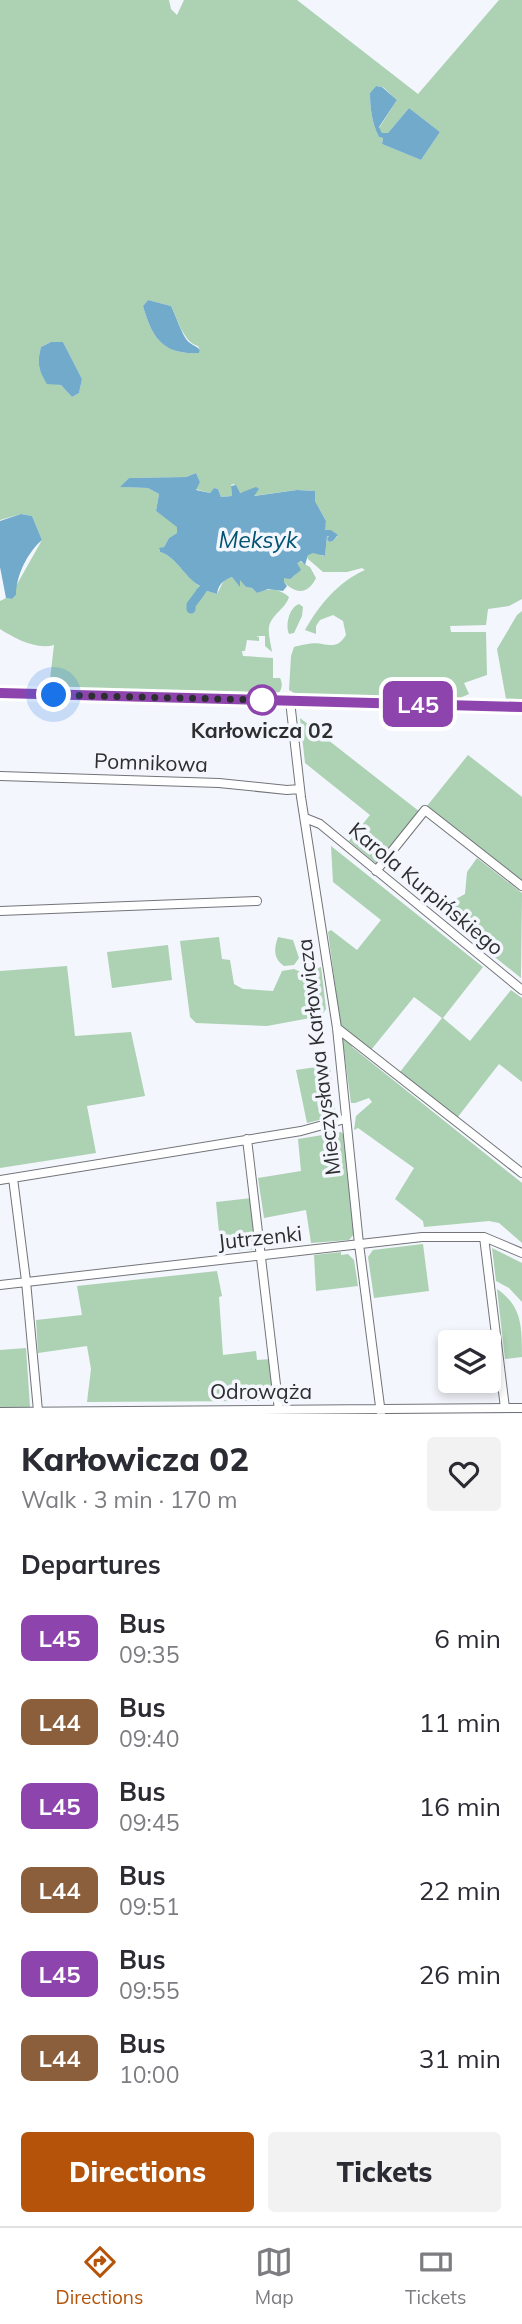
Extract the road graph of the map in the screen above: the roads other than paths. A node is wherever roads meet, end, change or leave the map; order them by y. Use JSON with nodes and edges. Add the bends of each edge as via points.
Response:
{"nodes":[{"id":1,"x":0,"y":693,"type":"edge"},
{"id":2,"x":290,"y":701,"type":"junction"},
{"id":3,"x":521,"y":708,"type":"edge"},
{"id":4,"x":0,"y":776,"type":"edge"},
{"id":5,"x":300,"y":789,"type":"junction"},
{"id":6,"x":304,"y":818,"type":"junction"},
{"id":7,"x":376,"y":871,"type":"junction"},
{"id":8,"x":522,"y":886,"type":"edge"},
{"id":9,"x":257,"y":901,"type":"dead end"},
{"id":10,"x":0,"y":911,"type":"edge"},
{"id":11,"x":522,"y":990,"type":"edge"},
{"id":12,"x":337,"y":1028,"type":"junction"},
{"id":13,"x":345,"y":1119,"type":"junction"},
{"id":14,"x":247,"y":1139,"type":"junction"},
{"id":15,"x":521,"y":1171,"type":"edge"},
{"id":16,"x":13,"y":1178,"type":"junction"},
{"id":17,"x":0,"y":1180,"type":"edge"},
{"id":18,"x":484,"y":1237,"type":"junction"},
{"id":19,"x":359,"y":1244,"type":"junction"},
{"id":20,"x":522,"y":1253,"type":"edge"},
{"id":21,"x":261,"y":1256,"type":"junction"},
{"id":22,"x":26,"y":1281,"type":"junction"},
{"id":23,"x":0,"y":1285,"type":"edge"},
{"id":24,"x":505,"y":1408,"type":"junction"},
{"id":25,"x":522,"y":1408,"type":"edge"},
{"id":26,"x":279,"y":1410,"type":"junction"},
{"id":27,"x":381,"y":1411,"type":"edge"},
{"id":28,"x":0,"y":1412,"type":"edge"},
{"id":29,"x":38,"y":1412,"type":"junction"}],
"edges":[{"from":1,"to":2,"type":"street"},
{"from":2,"to":3,"type":"street"},
{"from":2,"to":5,"type":"street","name":"Mieczysława Karłowicza"},
{"from":4,"to":5,"type":"street","name":"Pomnikowa"},
{"from":5,"to":6,"type":"street","name":"Mieczysława Karłowicza"},
{"from":6,"to":7,"type":"street","name":"Karola Kurpińskiego","via":[[320,824]]},
{"from":6,"to":12,"type":"street","name":"Mieczysława Karłowicza"},
{"from":7,"to":8,"type":"street","via":[[425,810]]},
{"from":7,"to":11,"type":"street","name":"Karola Kurpińskiego"},
{"from":9,"to":10,"type":"street"},
{"from":12,"to":13,"type":"street","name":"Mieczysława Karłowicza"},
{"from":12,"to":15,"type":"street"},
{"from":13,"to":14,"type":"street"},
{"from":13,"to":19,"type":"street","name":"Mieczysława Karłowicza"},
{"from":14,"to":16,"type":"street"},
{"from":14,"to":21,"type":"street"},
{"from":16,"to":17,"type":"street"},
{"from":16,"to":22,"type":"street"},
{"from":18,"to":19,"type":"street","name":"Jutrzenki"},
{"from":18,"to":20,"type":"street","name":"Jutrzenki"},
{"from":18,"to":24,"type":"street"},
{"from":19,"to":21,"type":"street","name":"Jutrzenki"},
{"from":19,"to":27,"type":"street","name":"Mieczysława Karłowicza"},
{"from":21,"to":22,"type":"street","name":"Jutrzenki"},
{"from":21,"to":26,"type":"street"},
{"from":22,"to":23,"type":"street","name":"Jutrzenki"},
{"from":22,"to":29,"type":"street"},
{"from":24,"to":25,"type":"street","name":"Odrowąża"},
{"from":24,"to":27,"type":"street","name":"Odrowąża"},
{"from":26,"to":27,"type":"street","name":"Odrowąża"},
{"from":26,"to":29,"type":"street","name":"Odrowąża"},
{"from":28,"to":29,"type":"street","name":"Odrowąża"}]}
